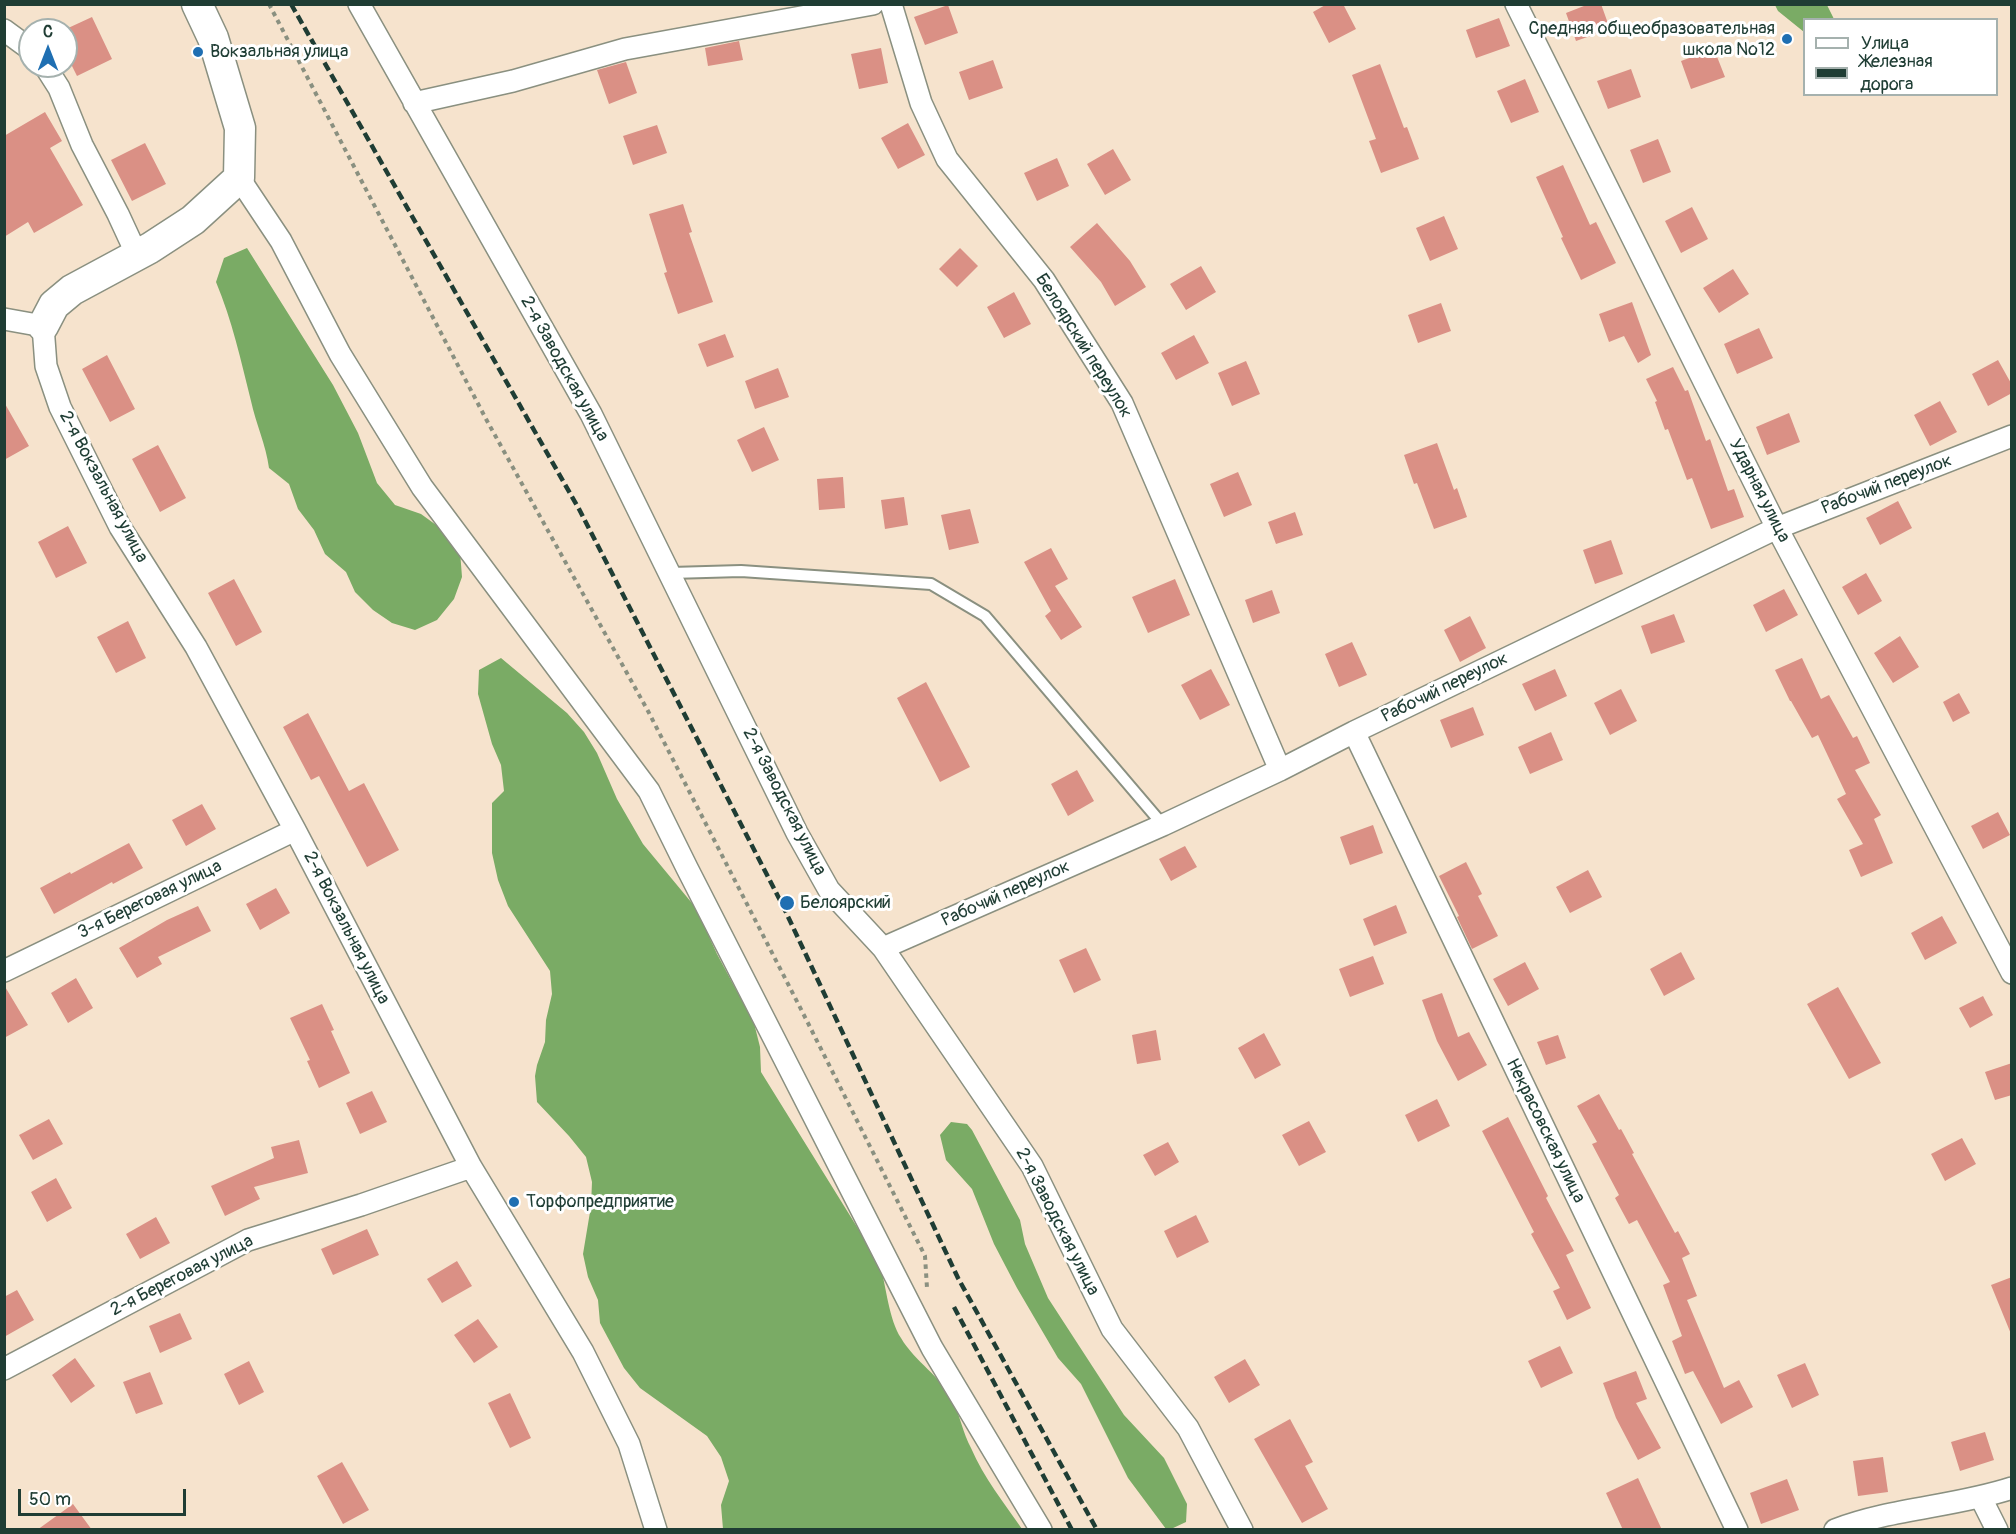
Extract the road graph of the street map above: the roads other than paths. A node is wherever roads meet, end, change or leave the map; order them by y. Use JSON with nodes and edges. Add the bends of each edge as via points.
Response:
{"nodes":[{"id":1,"x":197,"y":4,"type":"edge"},
{"id":2,"x":358,"y":4,"type":"edge"},
{"id":3,"x":873,"y":4,"type":"edge"},
{"id":4,"x":891,"y":4,"type":"edge"},
{"id":5,"x":1516,"y":4,"type":"edge"},
{"id":6,"x":4,"y":30,"type":"edge"},
{"id":7,"x":18,"y":40,"type":"edge"},
{"id":8,"x":53,"y":78,"type":"edge"},
{"id":9,"x":414,"y":103,"type":"junction"},
{"id":10,"x":239,"y":178,"type":"junction"},
{"id":11,"x":137,"y":255,"type":"junction"},
{"id":12,"x":4,"y":319,"type":"edge"},
{"id":13,"x":43,"y":326,"type":"junction"},
{"id":14,"x":2012,"y":436,"type":"edge"},
{"id":15,"x":1777,"y":528,"type":"junction"},
{"id":16,"x":671,"y":573,"type":"junction"},
{"id":17,"x":1354,"y":732,"type":"junction"},
{"id":18,"x":1280,"y":770,"type":"junction"},
{"id":19,"x":1163,"y":825,"type":"junction"},
{"id":20,"x":295,"y":830,"type":"junction"},
{"id":21,"x":883,"y":948,"type":"junction"},
{"id":22,"x":4,"y":971,"type":"edge"},
{"id":23,"x":2012,"y":973,"type":"edge"},
{"id":24,"x":471,"y":1167,"type":"junction"},
{"id":25,"x":4,"y":1369,"type":"edge"},
{"id":26,"x":2012,"y":1488,"type":"edge"},
{"id":27,"x":1982,"y":1498,"type":"junction"},
{"id":28,"x":656,"y":1530,"type":"edge"},
{"id":29,"x":1041,"y":1530,"type":"edge"},
{"id":30,"x":1242,"y":1530,"type":"edge"},
{"id":31,"x":1737,"y":1530,"type":"edge"},
{"id":32,"x":1835,"y":1530,"type":"edge"},
{"id":33,"x":1997,"y":1530,"type":"edge"}],
"edges":[{"from":1,"to":10,"type":"street","via":[[213,38],[240,128]]},
{"from":2,"to":9,"type":"street","name":"2-я Заводская улица"},
{"from":3,"to":9,"type":"street","via":[[625,49],[513,81]]},
{"from":4,"to":18,"type":"street","name":"Белоярский переулок","via":[[921,104],[946,159],[1044,280],[1122,403]]},
{"from":5,"to":15,"type":"street","name":"Ударная улица"},
{"from":6,"to":7,"type":"street"},
{"from":8,"to":11,"type":"street"},
{"from":9,"to":16,"type":"street","name":"2-я Заводская улица","via":[[591,414]]},
{"from":10,"to":11,"type":"street","via":[[193,220]]},
{"from":10,"to":29,"type":"street","via":[[281,241],[340,354],[422,487],[649,790],[932,1348]]},
{"from":11,"to":13,"type":"street","via":[[72,290],[54,305]]},
{"from":12,"to":13,"type":"street"},
{"from":13,"to":20,"type":"street","name":"2-я Вокзальная улица","via":[[46,366],[64,417],[120,527],[196,647]]},
{"from":14,"to":15,"type":"street","name":"Рабочий переулок"},
{"from":15,"to":17,"type":"street","name":"Рабочий переулок"},
{"from":15,"to":23,"type":"street","name":"Ударная улица"},
{"from":16,"to":19,"type":"lane","via":[[741,570],[931,584],[985,616]]},
{"from":16,"to":21,"type":"street","name":"2-я Заводская улица","via":[[797,833],[829,890]]},
{"from":17,"to":18,"type":"street","name":"Рабочий переулок"},
{"from":17,"to":31,"type":"street","name":"Некрасовская улица"},
{"from":18,"to":19,"type":"street","name":"Рабочий переулок"},
{"from":19,"to":21,"type":"street","name":"Рабочий переулок"},
{"from":20,"to":22,"type":"street","name":"3-я Береговая улица"},
{"from":20,"to":24,"type":"street","name":"2-я Вокзальная улица"},
{"from":21,"to":30,"type":"street","name":"2-я Заводская улица","via":[[1032,1166],[1112,1329],[1188,1428]]},
{"from":24,"to":25,"type":"street","name":"2-я Береговая улица","via":[[248,1240]]},
{"from":24,"to":28,"type":"street","name":"2-я Вокзальная улица","via":[[583,1352],[629,1444]]},
{"from":26,"to":27,"type":"street"},
{"from":27,"to":32,"type":"street","via":[[1861,1520]]},
{"from":27,"to":33,"type":"street"}]}
